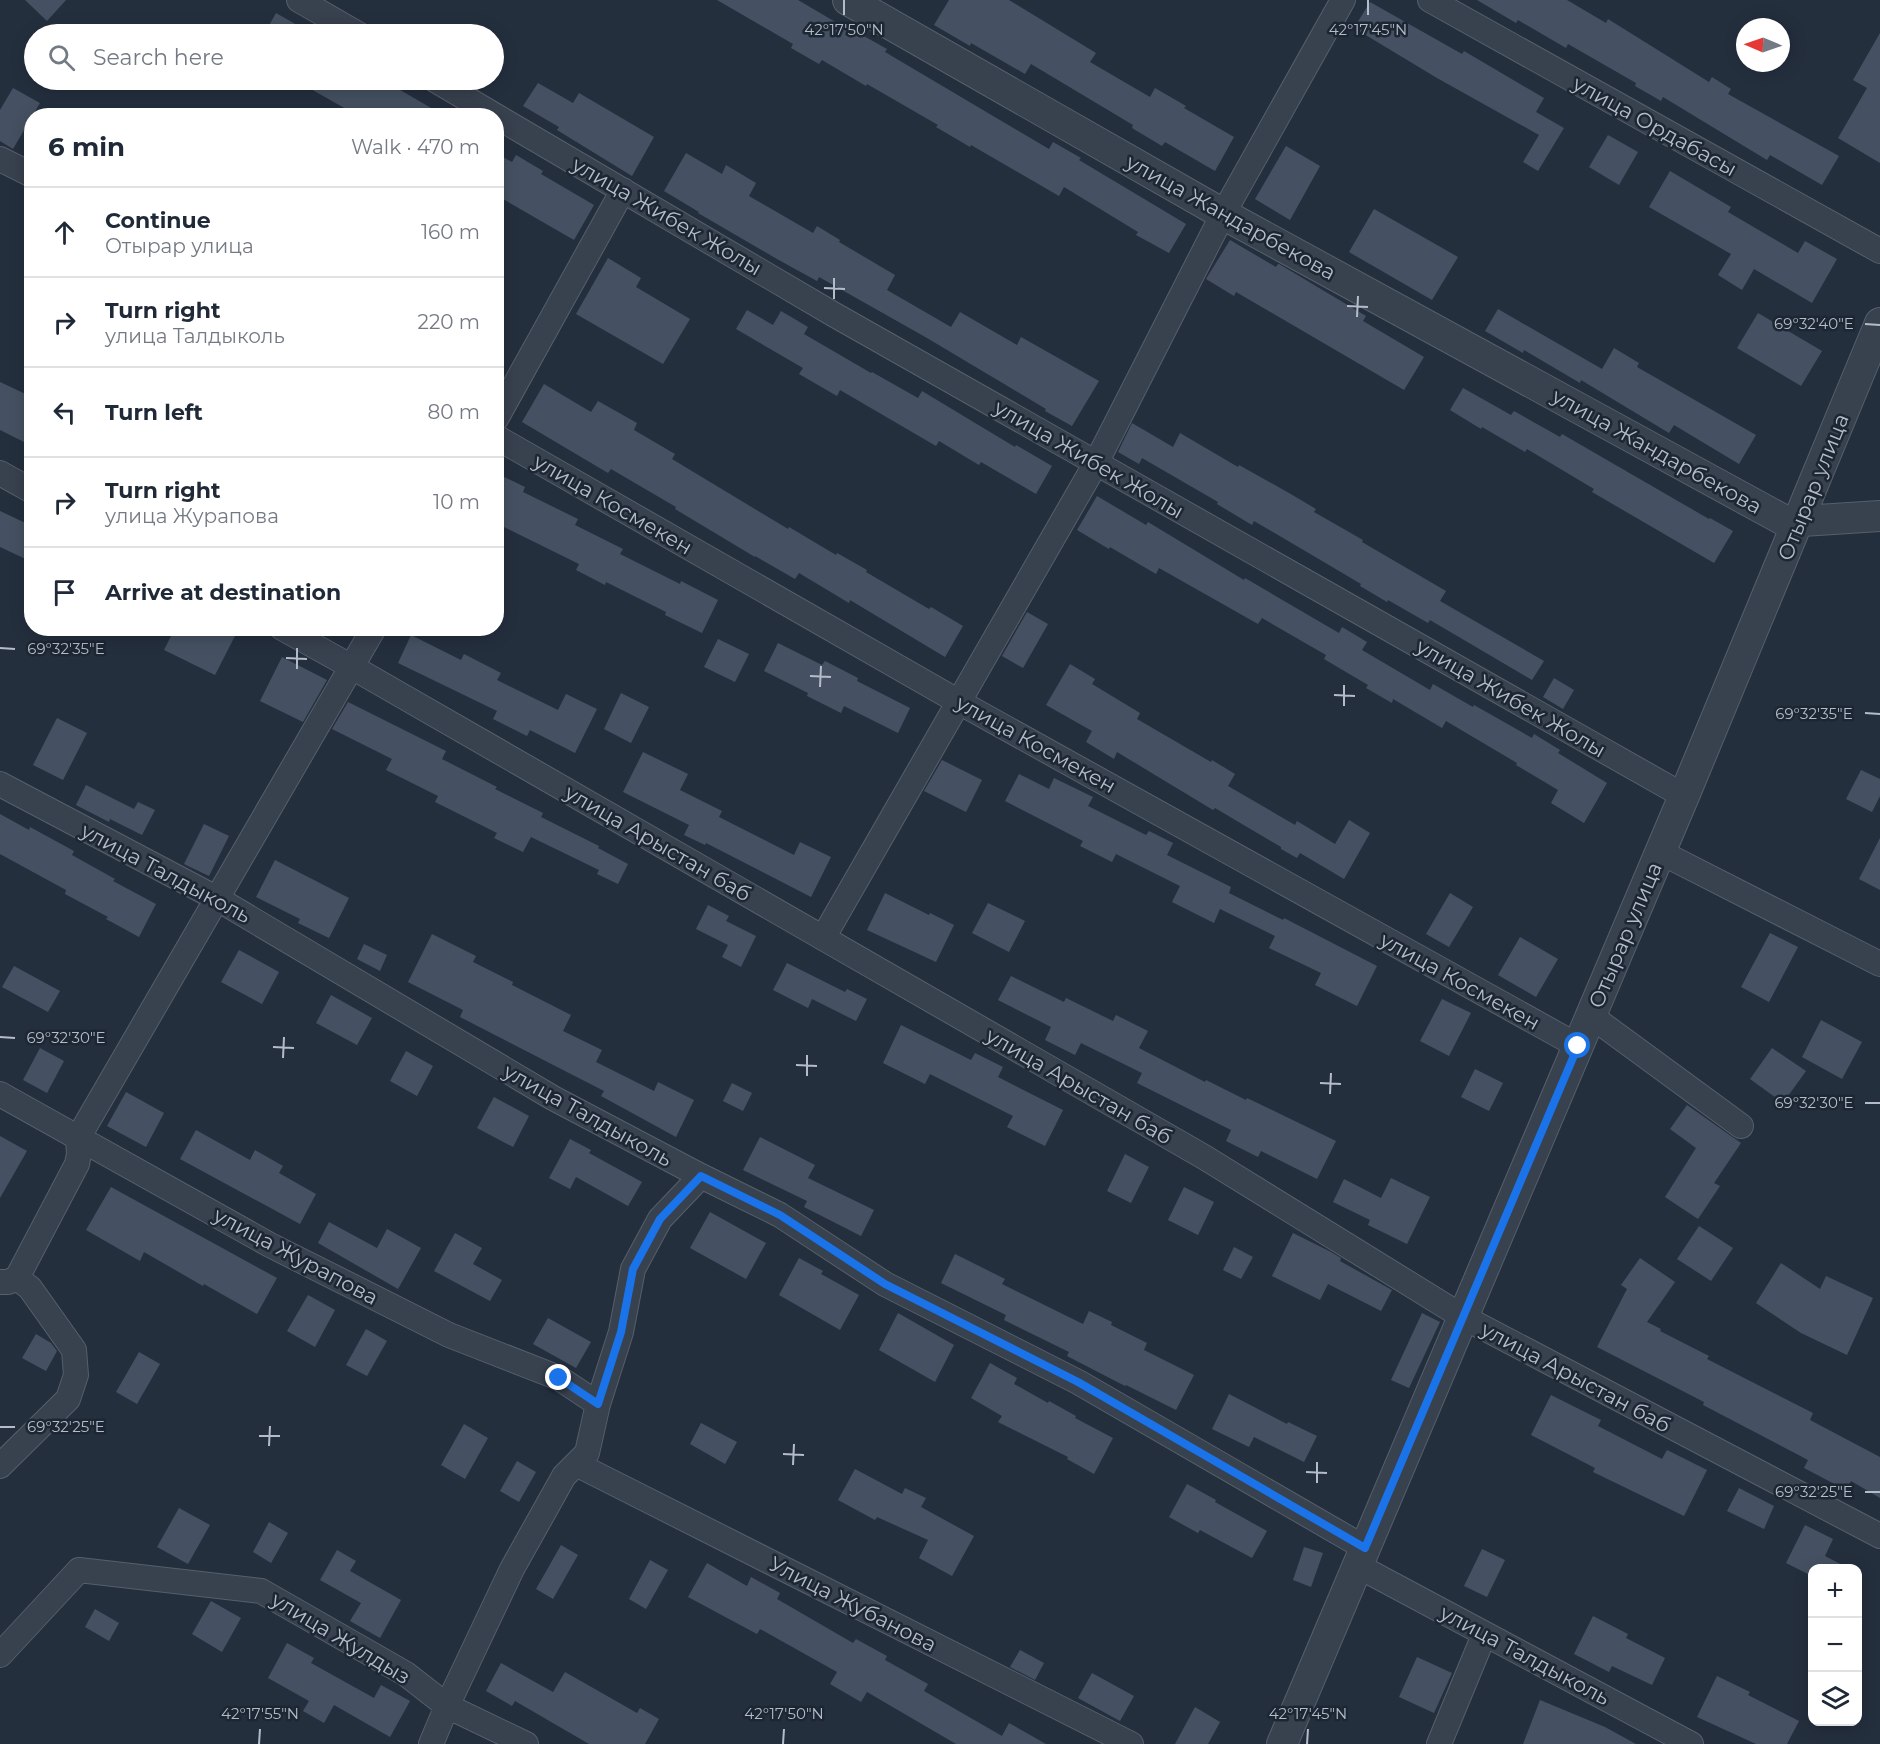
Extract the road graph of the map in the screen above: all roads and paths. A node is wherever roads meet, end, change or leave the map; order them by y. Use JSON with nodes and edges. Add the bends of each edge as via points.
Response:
{"nodes":[{"id":1,"x":299,"y":0,"type":"edge"},
{"id":2,"x":848,"y":0,"type":"edge"},
{"id":3,"x":1343,"y":0,"type":"edge"},
{"id":4,"x":1431,"y":0,"type":"edge"},
{"id":5,"x":341,"y":24,"type":"edge"},
{"id":6,"x":452,"y":90,"type":"edge"},
{"id":7,"x":482,"y":108,"type":"edge"},
{"id":8,"x":504,"y":121,"type":"edge"},
{"id":9,"x":0,"y":159,"type":"edge"},
{"id":10,"x":24,"y":171,"type":"edge"},
{"id":11,"x":623,"y":190,"type":"junction"},
{"id":12,"x":1223,"y":214,"type":"junction"},
{"id":13,"x":1880,"y":251,"type":"edge"},
{"id":14,"x":1880,"y":323,"type":"edge"},
{"id":15,"x":504,"y":405,"type":"edge"},
{"id":16,"x":504,"y":442,"type":"edge"},
{"id":17,"x":1096,"y":463,"type":"junction"},
{"id":18,"x":0,"y":473,"type":"edge"},
{"id":19,"x":24,"y":486,"type":"edge"},
{"id":20,"x":1880,"y":516,"type":"edge"},
{"id":21,"x":1799,"y":521,"type":"junction"},
{"id":22,"x":296,"y":636,"type":"edge"},
{"id":23,"x":369,"y":636,"type":"edge"},
{"id":24,"x":352,"y":667,"type":"junction"},
{"id":25,"x":959,"y":702,"type":"junction"},
{"id":26,"x":0,"y":784,"type":"edge"},
{"id":27,"x":1684,"y":796,"type":"junction"},
{"id":28,"x":1660,"y":852,"type":"junction"},
{"id":29,"x":216,"y":898,"type":"junction"},
{"id":30,"x":823,"y":938,"type":"junction"},
{"id":31,"x":1880,"y":964,"type":"edge"},
{"id":32,"x":1591,"y":1016,"type":"junction"},
{"id":33,"x":1578,"y":1046,"type":"junction"},
{"id":34,"x":0,"y":1094,"type":"edge"},
{"id":35,"x":1741,"y":1126,"type":"dead end"},
{"id":36,"x":78,"y":1137,"type":"junction"},
{"id":37,"x":701,"y":1176,"type":"junction"},
{"id":38,"x":8,"y":1280,"type":"edge"},
{"id":39,"x":1463,"y":1317,"type":"junction"},
{"id":40,"x":598,"y":1404,"type":"junction"},
{"id":41,"x":576,"y":1464,"type":"junction"},
{"id":42,"x":0,"y":1466,"type":"edge"},
{"id":43,"x":1880,"y":1536,"type":"edge"},
{"id":44,"x":1362,"y":1557,"type":"junction"},
{"id":45,"x":1484,"y":1635,"type":"junction"},
{"id":46,"x":0,"y":1655,"type":"edge"},
{"id":47,"x":447,"y":1706,"type":"junction"},
{"id":48,"x":431,"y":1744,"type":"edge"},
{"id":49,"x":526,"y":1744,"type":"edge"},
{"id":50,"x":1131,"y":1744,"type":"edge"},
{"id":51,"x":1282,"y":1744,"type":"edge"},
{"id":52,"x":1439,"y":1744,"type":"edge"},
{"id":53,"x":1691,"y":1744,"type":"edge"}],
"edges":[{"from":1,"to":5,"type":"street"},
{"from":2,"to":12,"type":"street","name":"улица Жандарбекова"},
{"from":3,"to":12,"type":"street"},
{"from":4,"to":13,"type":"street","name":"улица Ордабасы"},
{"from":6,"to":7,"type":"street","name":"улица Жибек Жолы"},
{"from":8,"to":11,"type":"street","name":"улица Жибек Жолы"},
{"from":9,"to":10,"type":"street"},
{"from":11,"to":15,"type":"street"},
{"from":11,"to":17,"type":"street","name":"улица Жибек Жолы"},
{"from":12,"to":17,"type":"street"},
{"from":12,"to":21,"type":"street","name":"улица Жандарбекова","via":[[1787,522]]},
{"from":14,"to":21,"type":"street","name":"Отырар улица"},
{"from":16,"to":25,"type":"street","name":"улица Космекен"},
{"from":17,"to":25,"type":"street"},
{"from":17,"to":27,"type":"street","name":"улица Жибек Жолы"},
{"from":18,"to":19,"type":"street"},
{"from":20,"to":21,"type":"street","name":"улица Жандарбекова"},
{"from":21,"to":27,"type":"street","name":"Отырар улица"},
{"from":22,"to":24,"type":"street","name":"улица Арыстан баб"},
{"from":23,"to":24,"type":"street"},
{"from":24,"to":29,"type":"street"},
{"from":24,"to":30,"type":"street","name":"улица Арыстан баб"},
{"from":25,"to":30,"type":"street"},
{"from":25,"to":33,"type":"street","name":"улица Космекен"},
{"from":26,"to":29,"type":"street","name":"улица Талдыколь"},
{"from":27,"to":28,"type":"street","name":"Отырар улица"},
{"from":28,"to":31,"type":"street"},
{"from":28,"to":32,"type":"street","name":"Отырар улица"},
{"from":29,"to":36,"type":"street"},
{"from":29,"to":37,"type":"street","name":"улица Талдыколь","via":[[553,1098]]},
{"from":30,"to":39,"type":"street","name":"улица Арыстан баб","via":[[1204,1158]]},
{"from":32,"to":33,"type":"street","name":"Отырар улица"},
{"from":32,"to":35,"type":"street"},
{"from":33,"to":39,"type":"street","name":"Отырар улица"},
{"from":34,"to":36,"type":"street","name":"улица Журапова"},
{"from":36,"to":38,"type":"street","via":[[77,1164]]},
{"from":36,"to":40,"type":"street","name":"улица Журапова","via":[[270,1245],[449,1335],[559,1378]]},
{"from":37,"to":40,"type":"street","via":[[660,1219],[633,1269],[621,1332]]},
{"from":37,"to":44,"type":"street","name":"улица Талдыколь","via":[[780,1215],[885,1284],[1078,1382]]},
{"from":38,"to":42,"type":"street","via":[[30,1288],[74,1350],[76,1375],[68,1399]]},
{"from":39,"to":43,"type":"street","name":"улица Арыстан баб"},
{"from":39,"to":44,"type":"street","name":"Отырар улица"},
{"from":40,"to":41,"type":"street","via":[[587,1453]]},
{"from":41,"to":47,"type":"street","via":[[564,1476],[512,1569]]},
{"from":41,"to":50,"type":"street","name":"Улица Жубанова"},
{"from":44,"to":45,"type":"street","name":"улица Талдыколь"},
{"from":44,"to":51,"type":"street","name":"Отырар улица"},
{"from":45,"to":52,"type":"street"},
{"from":45,"to":53,"type":"street","name":"улица Талдыколь"},
{"from":46,"to":47,"type":"street","name":"улица Жулдыз","via":[[80,1570],[261,1591],[406,1674]]},
{"from":47,"to":48,"type":"street"},
{"from":47,"to":49,"type":"street","name":"улица Жулдыз"}]}
